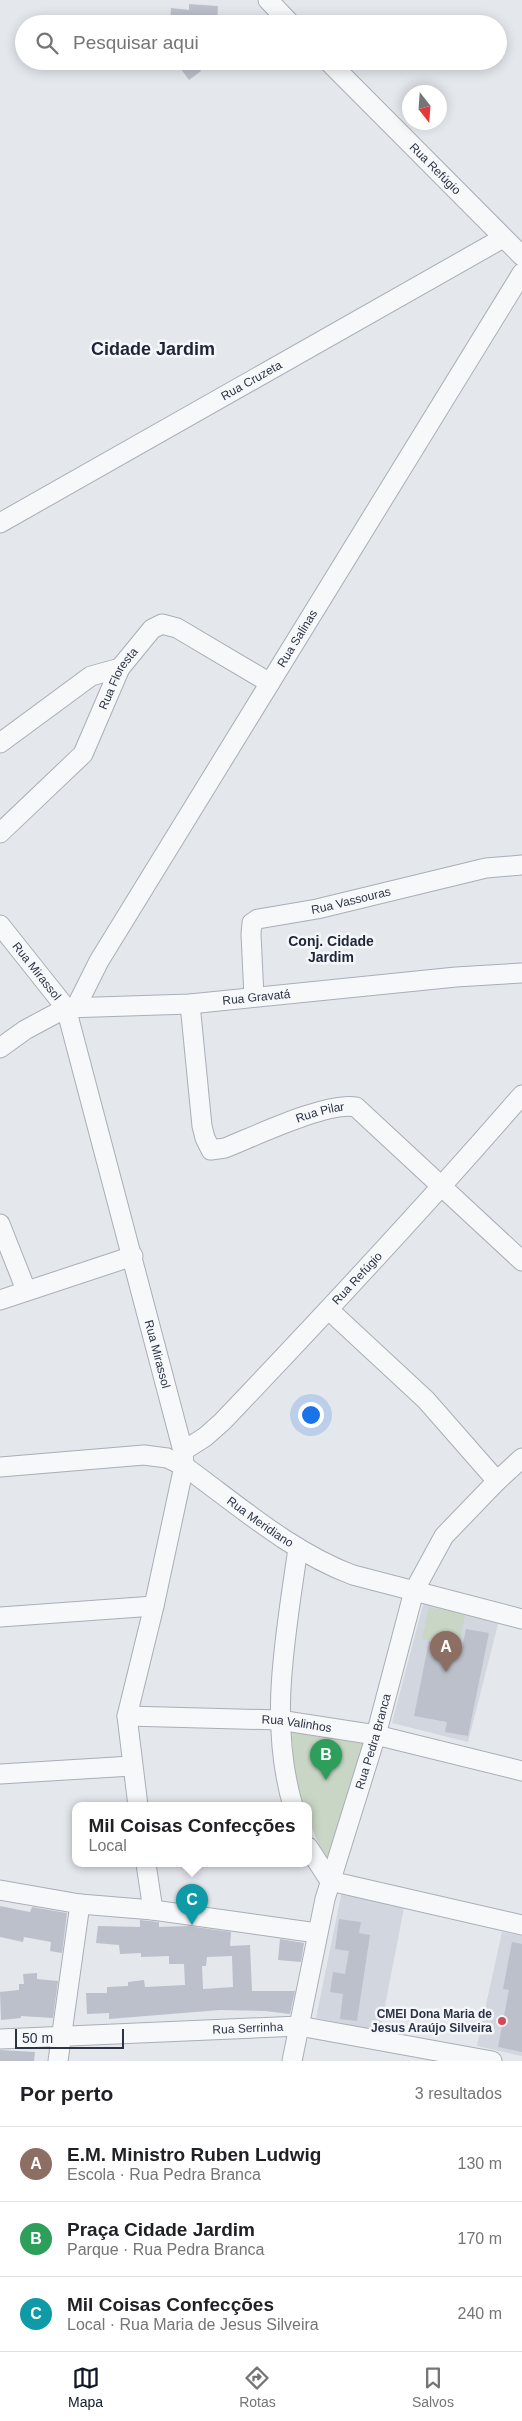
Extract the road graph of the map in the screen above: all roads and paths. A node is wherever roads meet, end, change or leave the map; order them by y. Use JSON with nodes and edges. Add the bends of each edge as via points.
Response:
{"nodes":[{"id":1,"x":268,"y":0,"type":"edge"},
{"id":2,"x":282,"y":15,"type":"edge"},
{"id":3,"x":337,"y":70,"type":"edge"},
{"id":4,"x":503,"y":238,"type":"junction"},
{"id":5,"x":522,"y":256,"type":"edge"},
{"id":6,"x":522,"y":273,"type":"edge"},
{"id":7,"x":0,"y":522,"type":"edge"},
{"id":8,"x":120,"y":668,"type":"junction"},
{"id":9,"x":270,"y":683,"type":"junction"},
{"id":10,"x":0,"y":743,"type":"edge"},
{"id":11,"x":0,"y":833,"type":"edge"},
{"id":12,"x":522,"y":865,"type":"edge"},
{"id":13,"x":0,"y":925,"type":"edge"},
{"id":14,"x":522,"y":972,"type":"edge"},
{"id":15,"x":254,"y":996,"type":"junction"},
{"id":16,"x":190,"y":1004,"type":"junction"},
{"id":17,"x":71,"y":1008,"type":"junction"},
{"id":18,"x":0,"y":1048,"type":"edge"},
{"id":19,"x":522,"y":1096,"type":"edge"},
{"id":20,"x":442,"y":1187,"type":"junction"},
{"id":21,"x":0,"y":1224,"type":"edge"},
{"id":22,"x":133,"y":1256,"type":"junction"},
{"id":23,"x":522,"y":1261,"type":"edge"},
{"id":24,"x":26,"y":1290,"type":"junction"},
{"id":25,"x":0,"y":1300,"type":"edge"},
{"id":26,"x":329,"y":1310,"type":"junction"},
{"id":27,"x":522,"y":1458,"type":"edge"},
{"id":28,"x":184,"y":1459,"type":"junction"},
{"id":29,"x":0,"y":1467,"type":"edge"},
{"id":30,"x":497,"y":1481,"type":"junction"},
{"id":31,"x":298,"y":1548,"type":"junction"},
{"id":32,"x":414,"y":1591,"type":"junction"},
{"id":33,"x":154,"y":1606,"type":"junction"},
{"id":34,"x":0,"y":1617,"type":"edge"},
{"id":35,"x":522,"y":1619,"type":"edge"},
{"id":36,"x":127,"y":1716,"type":"junction"},
{"id":37,"x":279,"y":1720,"type":"junction"},
{"id":38,"x":376,"y":1735,"type":"junction"},
{"id":39,"x":132,"y":1766,"type":"junction"},
{"id":40,"x":522,"y":1771,"type":"edge"},
{"id":41,"x":0,"y":1774,"type":"edge"},
{"id":42,"x":137,"y":1802,"type":"edge"},
{"id":43,"x":293,"y":1802,"type":"edge"},
{"id":44,"x":312,"y":1853,"type":"edge"},
{"id":45,"x":146,"y":1867,"type":"edge"},
{"id":46,"x":330,"y":1881,"type":"junction"},
{"id":47,"x":0,"y":1890,"type":"edge"},
{"id":48,"x":80,"y":1904,"type":"junction"},
{"id":49,"x":153,"y":1910,"type":"junction"},
{"id":50,"x":522,"y":1925,"type":"edge"},
{"id":51,"x":317,"y":1933,"type":"junction"},
{"id":52,"x":299,"y":2026,"type":"junction"},
{"id":53,"x":62,"y":2036,"type":"junction"},
{"id":54,"x":0,"y":2039,"type":"edge"},
{"id":55,"x":58,"y":2061,"type":"edge"},
{"id":56,"x":292,"y":2061,"type":"edge"},
{"id":57,"x":492,"y":2061,"type":"edge"}],
"edges":[{"from":1,"to":2,"type":"street"},
{"from":3,"to":4,"type":"street","name":"Rua Refúgio"},
{"from":4,"to":5,"type":"street","name":"Rua Refúgio"},
{"from":4,"to":7,"type":"street","name":"Rua Cruzeta"},
{"from":6,"to":9,"type":"street","name":"Rua Salinas"},
{"from":8,"to":9,"type":"street","name":"Rua Floresta","via":[[152,629],[159,624],[168,624]]},
{"from":8,"to":10,"type":"street","via":[[91,676]]},
{"from":8,"to":11,"type":"street","name":"Rua Floresta","via":[[83,754]]},
{"from":9,"to":17,"type":"street","name":"Rua Salinas"},
{"from":12,"to":15,"type":"street","name":"Rua Vassouras","via":[[486,868],[332,906],[258,919],[252,923],[250,934]]},
{"from":13,"to":17,"type":"street","name":"Rua Mirassol"},
{"from":14,"to":15,"type":"street","name":"Rua Gravatá"},
{"from":15,"to":16,"type":"street","name":"Rua Gravatá"},
{"from":16,"to":17,"type":"street","name":"Rua Gravatá"},
{"from":16,"to":20,"type":"street","name":"Rua Pilar","via":[[202,1126],[211,1150],[225,1148],[338,1106],[356,1107]]},
{"from":17,"to":18,"type":"street","name":"Rua Gravatá","via":[[25,1030]]},
{"from":17,"to":22,"type":"street","name":"Rua Mirassol"},
{"from":19,"to":20,"type":"street","name":"Rua Refúgio"},
{"from":20,"to":23,"type":"street","name":"Rua Pilar"},
{"from":20,"to":26,"type":"street","name":"Rua Refúgio"},
{"from":21,"to":24,"type":"street"},
{"from":22,"to":24,"type":"street"},
{"from":22,"to":28,"type":"street","name":"Rua Mirassol"},
{"from":24,"to":25,"type":"street"},
{"from":26,"to":28,"type":"street","name":"Rua Refúgio"},
{"from":26,"to":30,"type":"street","via":[[426,1400]]},
{"from":27,"to":30,"type":"street","name":"Rua Pedra Branca"},
{"from":28,"to":29,"type":"street","name":"Rua Meridiano","via":[[144,1456]]},
{"from":28,"to":31,"type":"street","name":"Rua Meridiano"},
{"from":28,"to":33,"type":"street","name":"Rua Mirassol"},
{"from":30,"to":32,"type":"street","name":"Rua Pedra Branca","via":[[444,1536]]},
{"from":31,"to":32,"type":"street","name":"Rua Meridiano","via":[[336,1569]]},
{"from":31,"to":37,"type":"street","via":[[284,1644]]},
{"from":32,"to":35,"type":"street","name":"Rua Meridiano"},
{"from":32,"to":38,"type":"street","name":"Rua Pedra Branca"},
{"from":33,"to":34,"type":"street"},
{"from":33,"to":36,"type":"street","name":"Rua Mirassol"},
{"from":36,"to":37,"type":"street","name":"Rua Valinhos"},
{"from":36,"to":39,"type":"street","name":"Rua Mirassol"},
{"from":37,"to":38,"type":"street","name":"Rua Valinhos"},
{"from":37,"to":43,"type":"street"},
{"from":38,"to":40,"type":"street","name":"Rua Valinhos"},
{"from":38,"to":46,"type":"street","name":"Rua Pedra Branca"},
{"from":39,"to":41,"type":"street"},
{"from":39,"to":42,"type":"street","name":"Rua Mirassol"},
{"from":44,"to":46,"type":"street"},
{"from":45,"to":49,"type":"street"},
{"from":46,"to":50,"type":"street"},
{"from":46,"to":51,"type":"street","name":"Rua Pedra Branca"},
{"from":47,"to":48,"type":"street"},
{"from":48,"to":49,"type":"street"},
{"from":48,"to":53,"type":"street"},
{"from":49,"to":51,"type":"street"},
{"from":51,"to":52,"type":"street","name":"Rua Pedra Branca"},
{"from":52,"to":53,"type":"street","name":"Rua Serrinha"},
{"from":52,"to":56,"type":"street","name":"Rua Pedra Branca"},
{"from":52,"to":57,"type":"street","name":"Rua Serrinha"},
{"from":53,"to":54,"type":"street","name":"Rua Serrinha"},
{"from":53,"to":55,"type":"street"}]}
